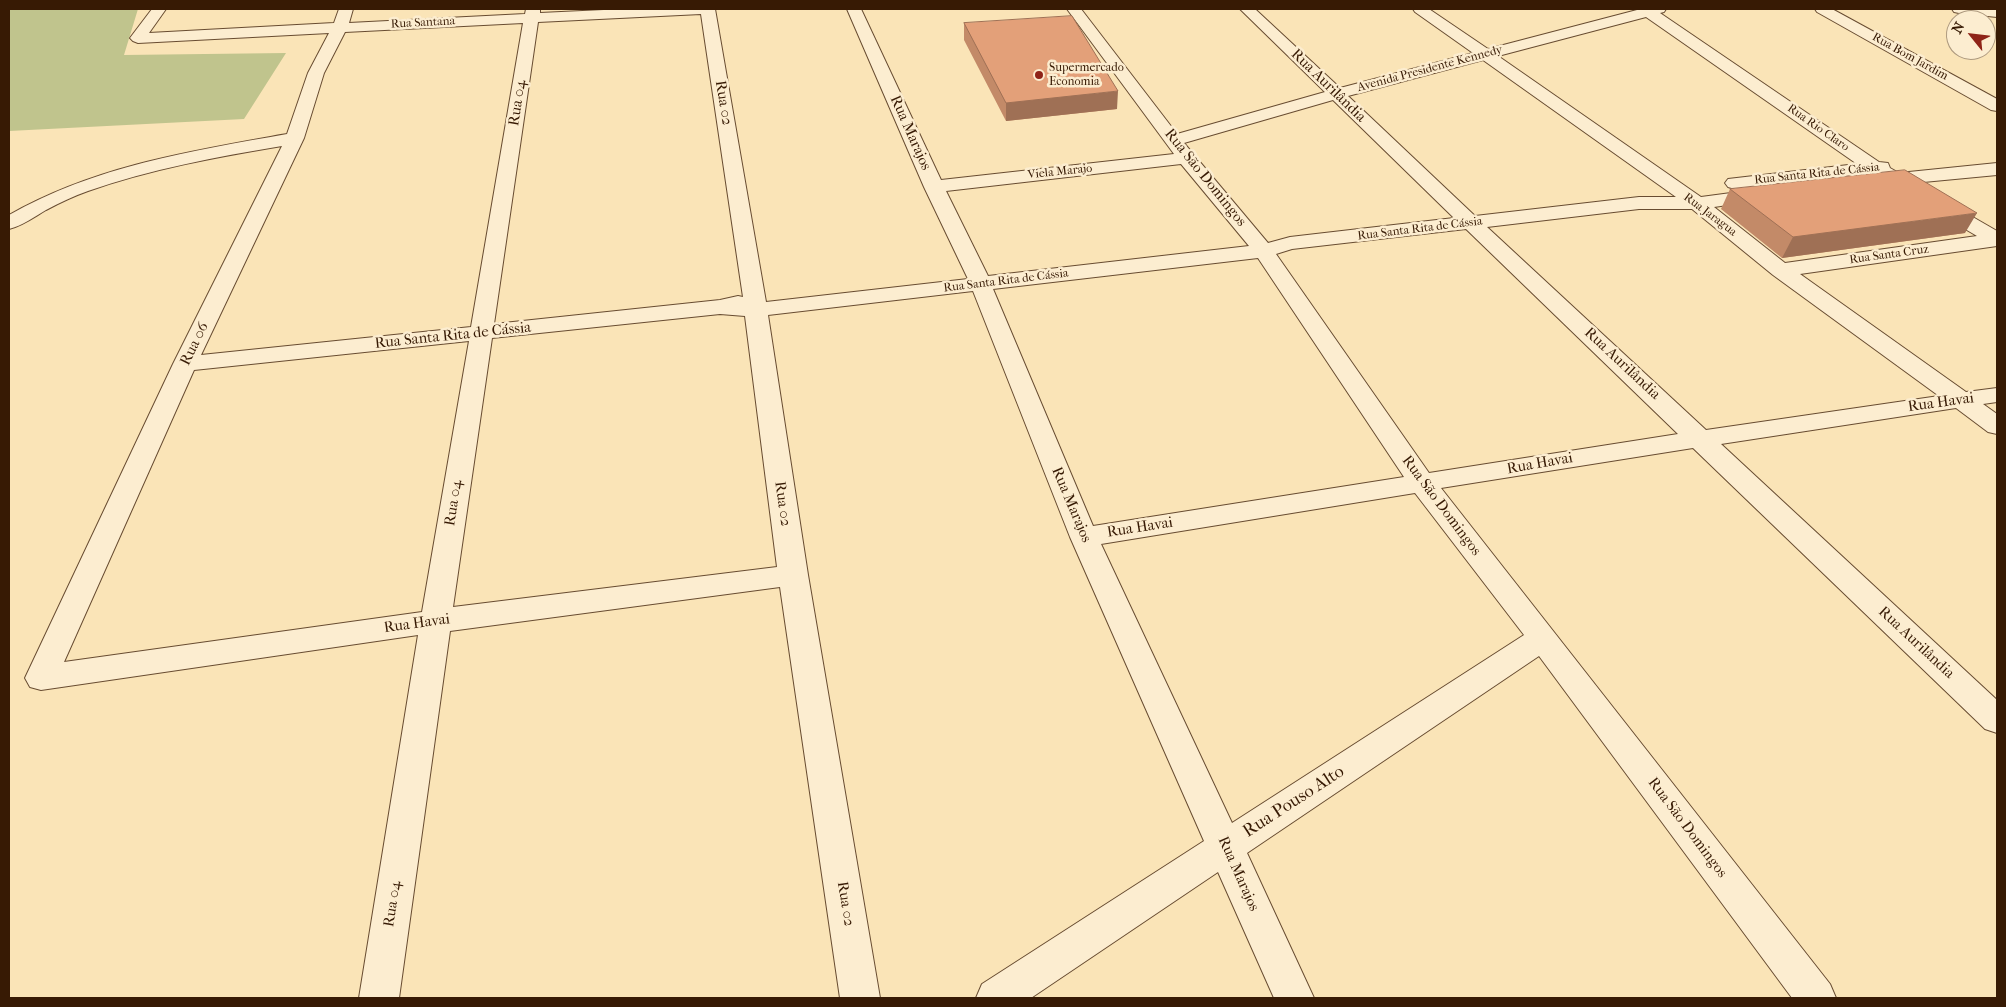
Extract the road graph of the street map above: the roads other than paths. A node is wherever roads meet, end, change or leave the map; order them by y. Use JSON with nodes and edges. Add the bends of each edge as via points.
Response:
{"nodes":[{"id":1,"x":160,"y":9,"type":"edge"},
{"id":2,"x":346,"y":9,"type":"edge"},
{"id":3,"x":707,"y":9,"type":"edge"},
{"id":4,"x":854,"y":9,"type":"edge"},
{"id":5,"x":1074,"y":9,"type":"edge"},
{"id":6,"x":1247,"y":9,"type":"edge"},
{"id":7,"x":1420,"y":9,"type":"edge"},
{"id":8,"x":1650,"y":9,"type":"edge"},
{"id":9,"x":1822,"y":9,"type":"edge"},
{"id":10,"x":1959,"y":9,"type":"edge"},
{"id":11,"x":1997,"y":13,"type":"edge"},
{"id":12,"x":532,"y":14,"type":"edge"},
{"id":13,"x":340,"y":27,"type":"junction"},
{"id":14,"x":1485,"y":55,"type":"junction"},
{"id":15,"x":1337,"y":94,"type":"junction"},
{"id":16,"x":1997,"y":106,"type":"edge"},
{"id":17,"x":295,"y":138,"type":"junction"},
{"id":18,"x":1180,"y":149,"type":"junction"},
{"id":19,"x":1997,"y":155,"type":"edge"},
{"id":20,"x":1874,"y":167,"type":"junction"},
{"id":21,"x":1997,"y":168,"type":"edge"},
{"id":22,"x":1895,"y":179,"type":"junction"},
{"id":23,"x":934,"y":187,"type":"junction"},
{"id":24,"x":1675,"y":189,"type":"junction"},
{"id":25,"x":1639,"y":203,"type":"junction"},
{"id":26,"x":1697,"y":203,"type":"junction"},
{"id":27,"x":9,"y":223,"type":"edge"},
{"id":28,"x":1471,"y":223,"type":"junction"},
{"id":29,"x":1997,"y":240,"type":"edge"},
{"id":30,"x":1260,"y":246,"type":"junction"},
{"id":31,"x":1781,"y":270,"type":"junction"},
{"id":32,"x":978,"y":279,"type":"junction"},
{"id":33,"x":754,"y":304,"type":"junction"},
{"id":34,"x":481,"y":333,"type":"junction"},
{"id":35,"x":185,"y":364,"type":"junction"},
{"id":36,"x":1997,"y":395,"type":"edge"},
{"id":37,"x":1962,"y":400,"type":"junction"},
{"id":38,"x":1997,"y":426,"type":"edge"},
{"id":39,"x":1700,"y":437,"type":"junction"},
{"id":40,"x":1423,"y":484,"type":"junction"},
{"id":41,"x":1084,"y":536,"type":"junction"},
{"id":42,"x":793,"y":575,"type":"junction"},
{"id":43,"x":436,"y":621,"type":"junction"},
{"id":44,"x":1543,"y":638,"type":"junction"},
{"id":45,"x":41,"y":678,"type":"joint"},
{"id":46,"x":1997,"y":720,"type":"edge"},
{"id":47,"x":1226,"y":846,"type":"junction"},
{"id":48,"x":379,"y":998,"type":"edge"},
{"id":49,"x":860,"y":998,"type":"edge"},
{"id":50,"x":996,"y":998,"type":"edge"},
{"id":51,"x":1294,"y":998,"type":"edge"},
{"id":52,"x":1816,"y":998,"type":"edge"}],
"edges":[{"from":1,"to":13,"type":"street","name":"Rua Santana","via":[[138,38]]},
{"from":2,"to":13,"type":"street","name":"Rua 06"},
{"from":3,"to":12,"type":"street","name":"Rua Santana"},
{"from":3,"to":33,"type":"street","name":"Rua 02"},
{"from":4,"to":23,"type":"street","name":"Rua Marajos"},
{"from":5,"to":18,"type":"street","name":"Rua São Domingos"},
{"from":6,"to":15,"type":"street","name":"Rua Aurilândia"},
{"from":7,"to":14,"type":"street","name":"Rua Jaragua"},
{"from":8,"to":14,"type":"street","name":"Avenida Presidente Kennedy"},
{"from":8,"to":20,"type":"street","name":"Rua Rio Claro"},
{"from":9,"to":16,"type":"street","name":"Rua Bom Jardim"},
{"from":10,"to":11,"type":"street"},
{"from":12,"to":13,"type":"street","name":"Rua Santana"},
{"from":12,"to":34,"type":"street","name":"Rua 04"},
{"from":13,"to":17,"type":"street","name":"Rua 06","via":[[316,73]]},
{"from":14,"to":15,"type":"street","name":"Avenida Presidente Kennedy"},
{"from":14,"to":24,"type":"street","name":"Rua Jaragua"},
{"from":15,"to":18,"type":"street","name":"Avenida Presidente Kennedy"},
{"from":15,"to":28,"type":"street","name":"Rua Aurilândia"},
{"from":17,"to":27,"type":"street","via":[[151,164],[81,186]]},
{"from":17,"to":35,"type":"street","name":"Rua 06"},
{"from":18,"to":23,"type":"street","name":"Viela Marajo"},
{"from":18,"to":30,"type":"street","name":"Rua São Domingos"},
{"from":19,"to":20,"type":"street","name":"Rua Santa Rita de Cássia"},
{"from":20,"to":22,"type":"street","name":"Rua Rio Claro"},
{"from":20,"to":24,"type":"street","name":"Rua Santa Rita de Cássia"},
{"from":21,"to":22,"type":"street","name":"Rua Santa Rita de Cássia"},
{"from":22,"to":26,"type":"street","name":"Rua Santa Rita de Cássia"},
{"from":22,"to":29,"type":"street","name":"Rua Rio Claro"},
{"from":23,"to":32,"type":"street","name":"Rua Marajos"},
{"from":24,"to":25,"type":"street","name":"Rua Santa Rita de Cássia"},
{"from":24,"to":26,"type":"street","name":"Rua Jaragua"},
{"from":25,"to":26,"type":"street","name":"Rua Santa Rita de Cássia"},
{"from":25,"to":28,"type":"street","name":"Rua Santa Rita de Cássia"},
{"from":26,"to":31,"type":"street","name":"Rua Jaragua"},
{"from":28,"to":30,"type":"street","name":"Rua Santa Rita de Cássia"},
{"from":28,"to":39,"type":"street","name":"Rua Aurilândia"},
{"from":29,"to":31,"type":"street","name":"Rua Santa Cruz"},
{"from":30,"to":32,"type":"street","name":"Rua Santa Rita de Cássia"},
{"from":30,"to":40,"type":"street","name":"Rua São Domingos"},
{"from":31,"to":37,"type":"street","name":"Rua Jaragua"},
{"from":32,"to":33,"type":"street","name":"Rua Santa Rita de Cássia"},
{"from":32,"to":41,"type":"street","name":"Rua Marajos"},
{"from":33,"to":34,"type":"street","name":"Rua Santa Rita de Cássia"},
{"from":33,"to":42,"type":"street","name":"Rua 02"},
{"from":34,"to":35,"type":"street","name":"Rua Santa Rita de Cássia"},
{"from":34,"to":43,"type":"street","name":"Rua 04"},
{"from":35,"to":45,"type":"street","name":"Rua 06"},
{"from":36,"to":37,"type":"street","name":"Rua Havai"},
{"from":37,"to":38,"type":"street","name":"Rua Jaragua"},
{"from":37,"to":39,"type":"street","name":"Rua Havai"},
{"from":39,"to":40,"type":"street","name":"Rua Havai"},
{"from":39,"to":46,"type":"street","name":"Rua Aurilândia"},
{"from":40,"to":41,"type":"street","name":"Rua Havai"},
{"from":40,"to":44,"type":"street","name":"Rua São Domingos"},
{"from":41,"to":47,"type":"street","name":"Rua Marajos"},
{"from":42,"to":43,"type":"street","name":"Rua Havai"},
{"from":42,"to":49,"type":"street","name":"Rua 02"},
{"from":43,"to":45,"type":"street","name":"Rua Havai"},
{"from":43,"to":48,"type":"street","name":"Rua 04"},
{"from":44,"to":47,"type":"street","name":"Rua Pouso Alto"},
{"from":44,"to":52,"type":"street","name":"Rua São Domingos"},
{"from":47,"to":50,"type":"street","name":"Rua Pouso Alto"},
{"from":47,"to":51,"type":"street","name":"Rua Marajos"}]}
